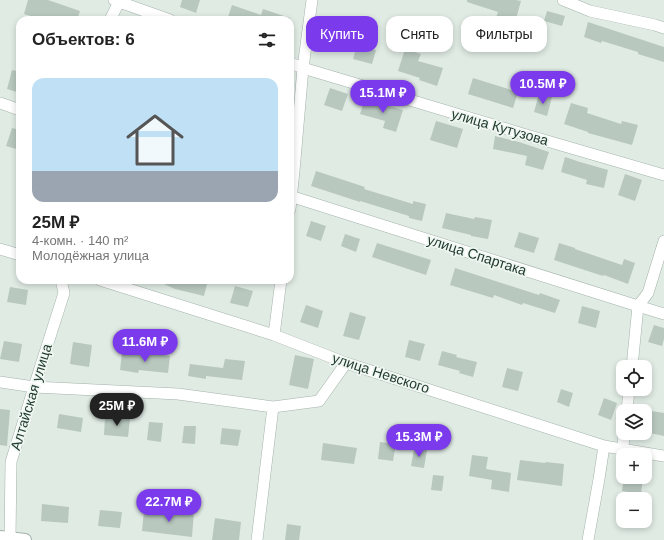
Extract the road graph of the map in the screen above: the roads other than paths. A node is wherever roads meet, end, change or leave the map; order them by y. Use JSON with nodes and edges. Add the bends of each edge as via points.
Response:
{"nodes":[{"id":1,"x":312,"y":0,"type":"edge"},
{"id":2,"x":563,"y":0,"type":"edge"},
{"id":3,"x":118,"y":1,"type":"edge"},
{"id":4,"x":112,"y":16,"type":"edge"},
{"id":5,"x":159,"y":16,"type":"edge"},
{"id":6,"x":664,"y":28,"type":"edge"},
{"id":7,"x":294,"y":65,"type":"edge"},
{"id":8,"x":303,"y":68,"type":"junction"},
{"id":9,"x":0,"y":103,"type":"edge"},
{"id":10,"x":16,"y":109,"type":"edge"},
{"id":11,"x":294,"y":164,"type":"edge"},
{"id":12,"x":664,"y":175,"type":"edge"},
{"id":13,"x":294,"y":197,"type":"edge"},
{"id":14,"x":664,"y":241,"type":"edge"},
{"id":15,"x":0,"y":249,"type":"edge"},
{"id":16,"x":16,"y":254,"type":"edge"},
{"id":17,"x":62,"y":284,"type":"edge"},
{"id":18,"x":113,"y":284,"type":"edge"},
{"id":19,"x":280,"y":284,"type":"edge"},
{"id":20,"x":638,"y":306,"type":"junction"},
{"id":21,"x":664,"y":314,"type":"edge"},
{"id":22,"x":274,"y":335,"type":"junction"},
{"id":23,"x":633,"y":360,"type":"edge"},
{"id":24,"x":346,"y":363,"type":"junction"},
{"id":25,"x":0,"y":382,"type":"edge"},
{"id":26,"x":34,"y":387,"type":"junction"},
{"id":27,"x":273,"y":408,"type":"junction"},
{"id":28,"x":604,"y":446,"type":"junction"},
{"id":29,"x":617,"y":448,"type":"edge"},
{"id":30,"x":652,"y":454,"type":"edge"},
{"id":31,"x":664,"y":456,"type":"edge"},
{"id":32,"x":7,"y":539,"type":"edge"},
{"id":33,"x":25,"y":540,"type":"edge"},
{"id":34,"x":257,"y":540,"type":"edge"},
{"id":35,"x":588,"y":540,"type":"edge"}],
"edges":[{"from":1,"to":8,"type":"street"},
{"from":2,"to":6,"type":"street","via":[[590,11]]},
{"from":3,"to":4,"type":"street"},
{"from":3,"to":5,"type":"street"},
{"from":7,"to":8,"type":"street","name":"улица Кутузова"},
{"from":8,"to":11,"type":"street"},
{"from":8,"to":12,"type":"street","name":"улица Кутузова"},
{"from":9,"to":10,"type":"street"},
{"from":13,"to":20,"type":"street","name":"улица Спартака"},
{"from":14,"to":20,"type":"street","via":[[648,293]]},
{"from":15,"to":16,"type":"street"},
{"from":17,"to":26,"type":"street","name":"Алтайская улица","via":[[64,293]]},
{"from":18,"to":22,"type":"street","name":"улица Невского"},
{"from":19,"to":22,"type":"street"},
{"from":20,"to":21,"type":"street","name":"улица Спартака"},
{"from":20,"to":23,"type":"street"},
{"from":22,"to":24,"type":"street","name":"улица Невского"},
{"from":24,"to":27,"type":"street","via":[[319,401]]},
{"from":24,"to":28,"type":"street","name":"улица Невского"},
{"from":25,"to":26,"type":"street"},
{"from":26,"to":27,"type":"street","via":[[178,394]]},
{"from":26,"to":32,"type":"street","name":"Алтайская улица","via":[[11,462]]},
{"from":27,"to":34,"type":"street"},
{"from":28,"to":29,"type":"street","name":"улица Невского"},
{"from":28,"to":35,"type":"street"},
{"from":30,"to":31,"type":"street","name":"улица Невского"},
{"from":32,"to":33,"type":"street"}]}
